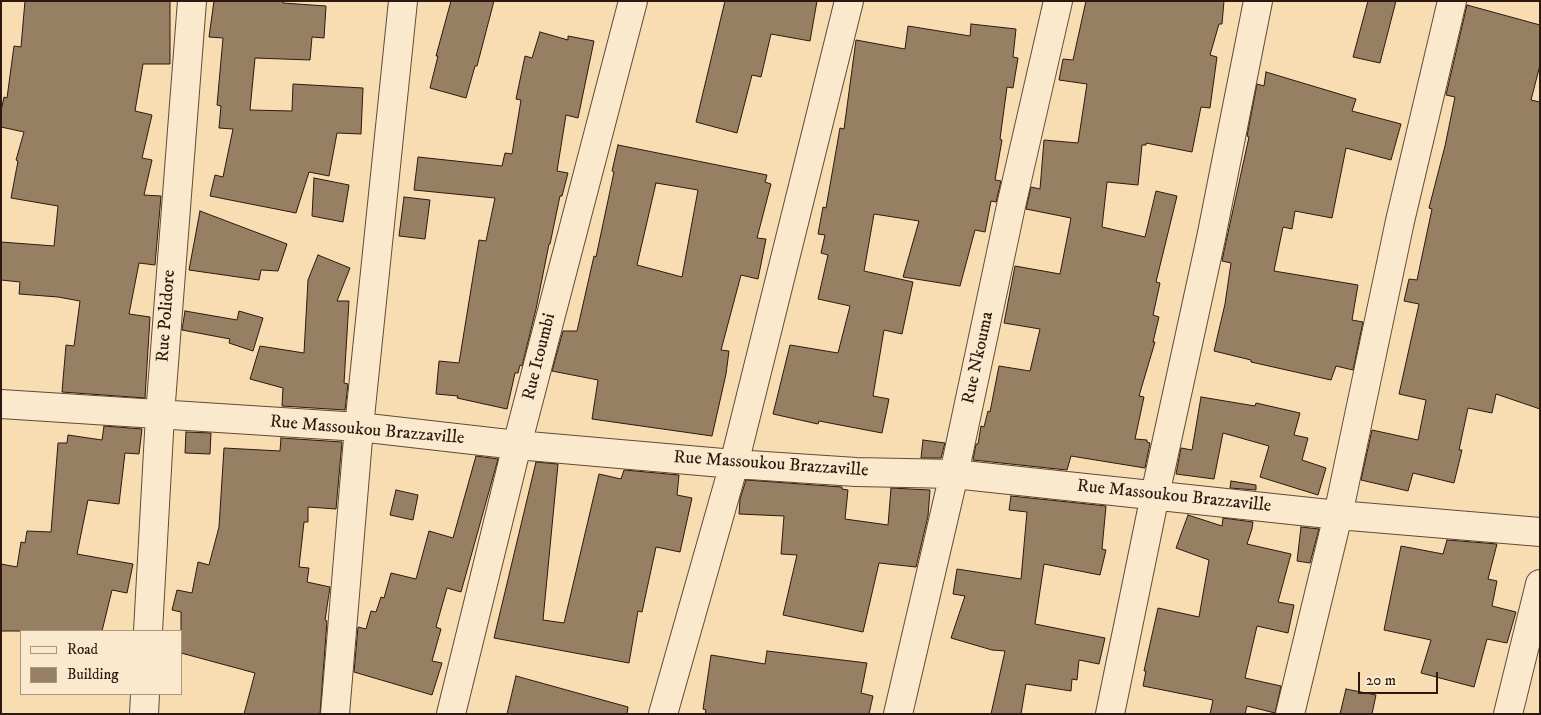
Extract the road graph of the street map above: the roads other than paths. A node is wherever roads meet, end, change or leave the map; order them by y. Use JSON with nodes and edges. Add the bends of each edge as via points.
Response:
{"nodes":[{"id":1,"x":192,"y":1,"type":"edge"},
{"id":2,"x":403,"y":1,"type":"edge"},
{"id":3,"x":632,"y":1,"type":"edge"},
{"id":4,"x":849,"y":1,"type":"edge"},
{"id":5,"x":1058,"y":1,"type":"edge"},
{"id":6,"x":1258,"y":1,"type":"edge"},
{"id":7,"x":1452,"y":1,"type":"edge"},
{"id":8,"x":1,"y":404,"type":"edge"},
{"id":9,"x":160,"y":415,"type":"junction"},
{"id":10,"x":359,"y":427,"type":"junction"},
{"id":11,"x":517,"y":445,"type":"junction"},
{"id":12,"x":734,"y":464,"type":"junction"},
{"id":13,"x":954,"y":474,"type":"junction"},
{"id":14,"x":1155,"y":495,"type":"junction"},
{"id":15,"x":1338,"y":516,"type":"junction"},
{"id":16,"x":1540,"y":532,"type":"edge"},
{"id":17,"x":1540,"y":584,"type":"edge"},
{"id":18,"x":148,"y":630,"type":"edge"},
{"id":19,"x":145,"y":695,"type":"edge"},
{"id":20,"x":144,"y":714,"type":"edge"},
{"id":21,"x":335,"y":714,"type":"edge"},
{"id":22,"x":451,"y":714,"type":"edge"},
{"id":23,"x":663,"y":714,"type":"edge"},
{"id":24,"x":898,"y":714,"type":"edge"},
{"id":25,"x":1110,"y":714,"type":"edge"},
{"id":26,"x":1290,"y":714,"type":"edge"},
{"id":27,"x":1508,"y":714,"type":"edge"}],
"edges":[{"from":1,"to":9,"type":"street","name":"Rue Polidore"},
{"from":2,"to":10,"type":"street"},
{"from":3,"to":11,"type":"street","name":"Rue Itoumbi"},
{"from":4,"to":12,"type":"street"},
{"from":5,"to":13,"type":"street","name":"Rue Nkouma","via":[[1010,206]]},
{"from":6,"to":14,"type":"street"},
{"from":7,"to":15,"type":"street","via":[[1398,230]]},
{"from":8,"to":9,"type":"street","name":"Rue Massoukou Brazzaville"},
{"from":9,"to":10,"type":"street","name":"Rue Massoukou Brazzaville"},
{"from":9,"to":18,"type":"street","name":"Rue Polidore"},
{"from":10,"to":11,"type":"street","name":"Rue Massoukou Brazzaville"},
{"from":10,"to":21,"type":"street"},
{"from":11,"to":12,"type":"street","name":"Rue Massoukou Brazzaville"},
{"from":11,"to":22,"type":"street","name":"Rue Itoumbi"},
{"from":12,"to":13,"type":"street","name":"Rue Massoukou Brazzaville"},
{"from":12,"to":23,"type":"street"},
{"from":13,"to":14,"type":"street","name":"Rue Massoukou Brazzaville"},
{"from":13,"to":24,"type":"street","name":"Rue Nkouma"},
{"from":14,"to":15,"type":"street","name":"Rue Massoukou Brazzaville"},
{"from":14,"to":25,"type":"street"},
{"from":15,"to":16,"type":"street","name":"Rue Massoukou Brazzaville"},
{"from":15,"to":26,"type":"street"},
{"from":17,"to":27,"type":"street"},
{"from":19,"to":20,"type":"street"}]}
